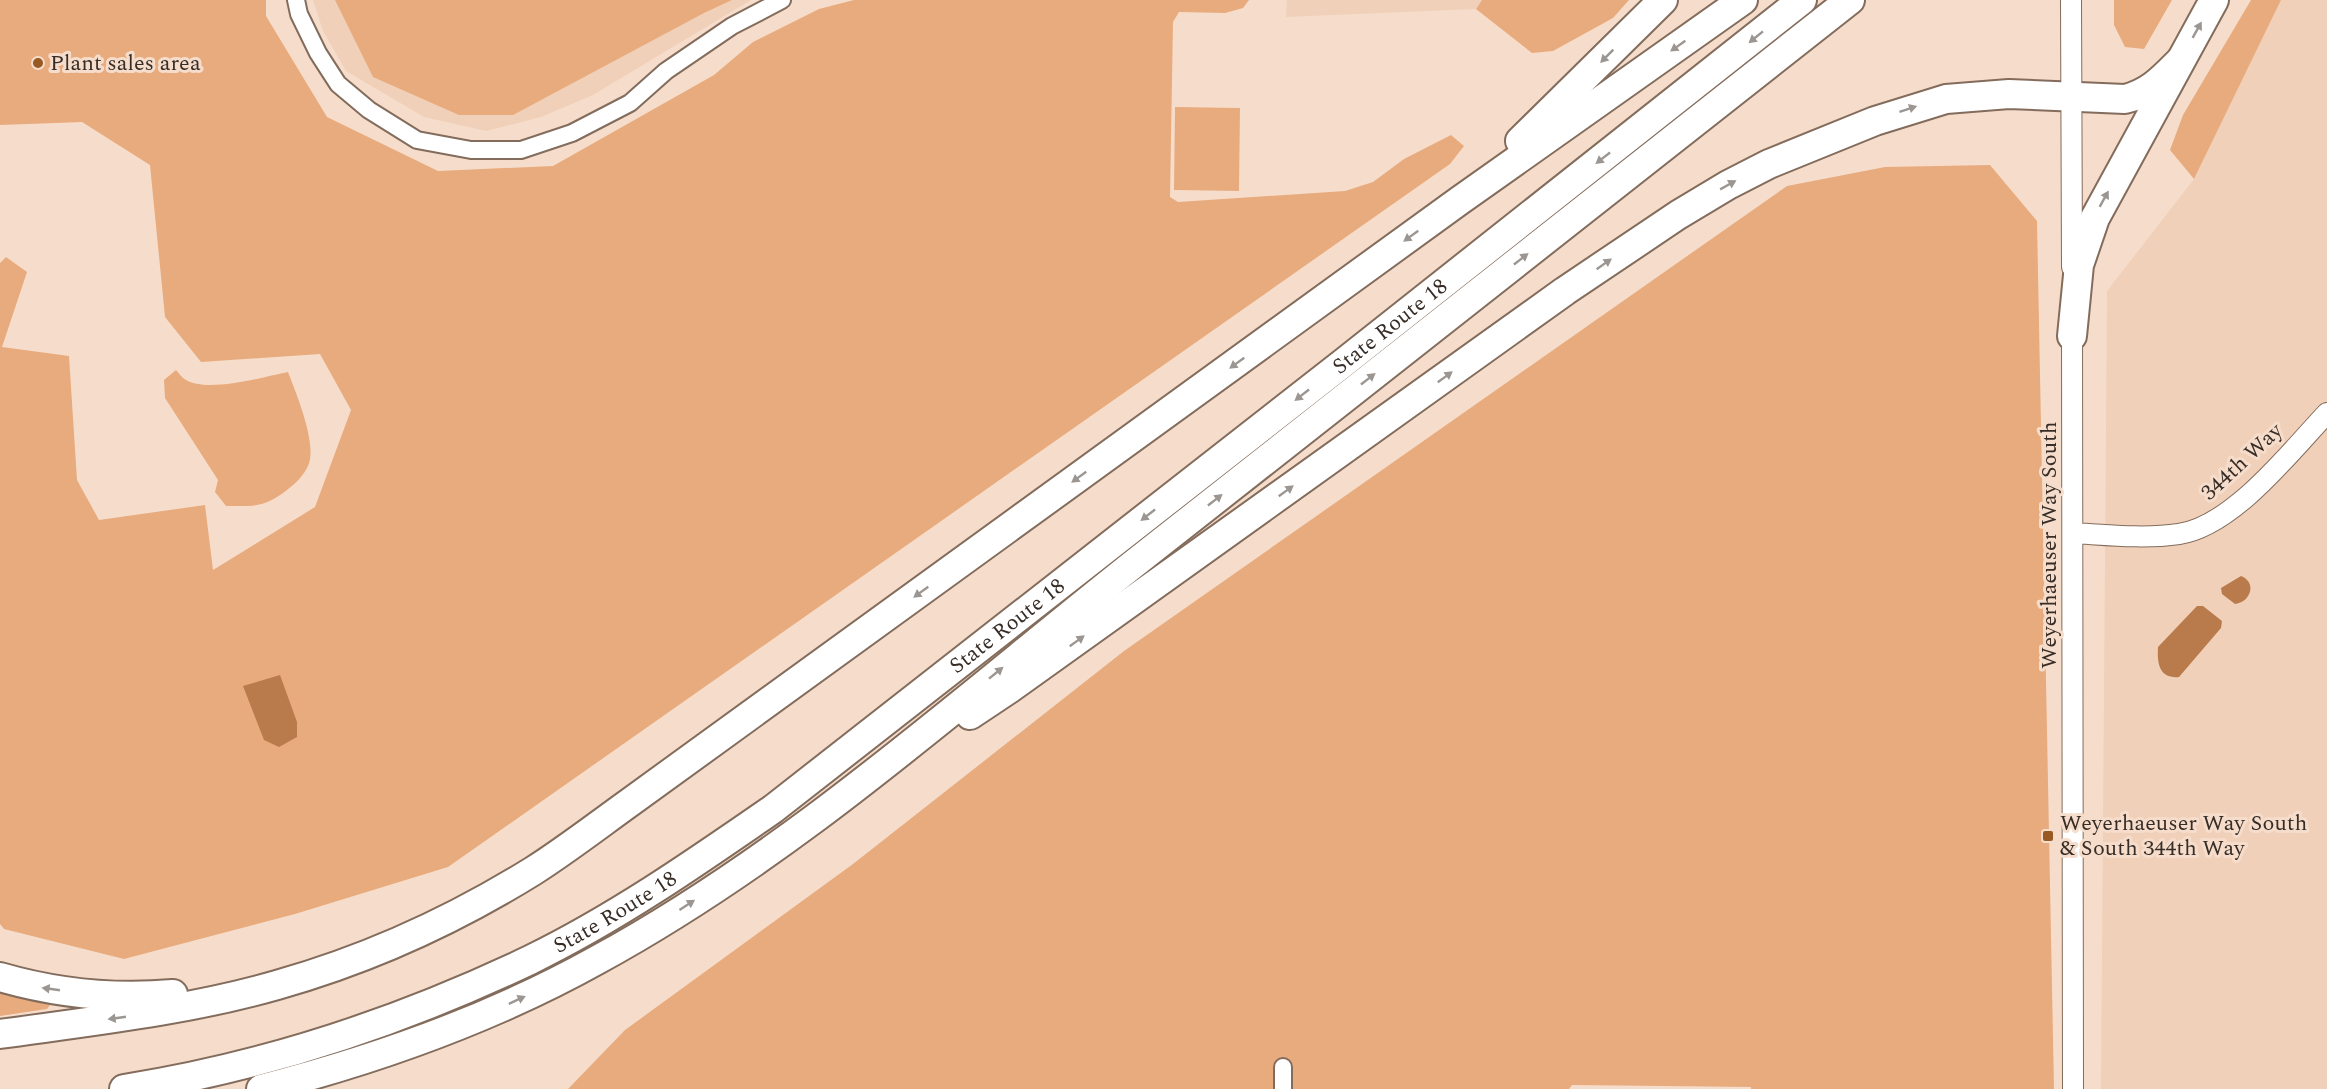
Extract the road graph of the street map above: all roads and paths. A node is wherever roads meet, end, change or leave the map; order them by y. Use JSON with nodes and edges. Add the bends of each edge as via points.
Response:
{"nodes":[{"id":1,"x":296,"y":0,"type":"edge"},
{"id":2,"x":782,"y":0,"type":"edge"},
{"id":3,"x":1663,"y":0,"type":"edge"},
{"id":4,"x":1743,"y":0,"type":"edge"},
{"id":5,"x":1802,"y":0,"type":"edge"},
{"id":6,"x":1850,"y":0,"type":"edge"},
{"id":7,"x":2071,"y":0,"type":"edge"},
{"id":8,"x":2214,"y":0,"type":"edge"},
{"id":9,"x":2180,"y":61,"type":"junction"},
{"id":10,"x":2072,"y":96,"type":"junction"},
{"id":11,"x":1459,"y":201,"type":"junction"},
{"id":12,"x":2072,"y":336,"type":"junction"},
{"id":13,"x":2327,"y":414,"type":"edge"},
{"id":14,"x":2073,"y":533,"type":"junction"},
{"id":15,"x":853,"y":789,"type":"junction"},
{"id":16,"x":0,"y":977,"type":"edge"},
{"id":17,"x":277,"y":985,"type":"junction"},
{"id":18,"x":464,"y":1024,"type":"junction"},
{"id":19,"x":0,"y":1034,"type":"edge"},
{"id":20,"x":1283,"y":1067,"type":"dead end"},
{"id":21,"x":124,"y":1089,"type":"edge"},
{"id":22,"x":261,"y":1089,"type":"edge"},
{"id":23,"x":326,"y":1089,"type":"edge"},
{"id":24,"x":1283,"y":1089,"type":"edge"},
{"id":25,"x":2073,"y":1089,"type":"edge"}],
"edges":[{"from":1,"to":2,"type":"street","via":[[299,15],[338,84],[369,110],[417,140],[471,150],[521,150],[572,133],[630,103],[666,71],[732,26]]},
{"from":3,"to":11,"type":"highway","one_way":true},
{"from":4,"to":11,"type":"highway","one_way":true},
{"from":5,"to":21,"type":"highway","name":"State Route 18","one_way":true,"via":[[783,801],[685,870],[531,959],[450,995],[295,1051]]},
{"from":15,"to":6,"type":"highway","name":"State Route 18","one_way":true,"via":[[1051,628]]},
{"from":7,"to":10,"type":"street","name":"Weyerhaeuser Way South"},
{"from":9,"to":8,"type":"highway","one_way":true},
{"from":9,"to":10,"type":"highway","via":[[2141,95],[2125,99]]},
{"from":12,"to":9,"type":"highway","one_way":true,"via":[[2079,265],[2095,218]]},
{"from":10,"to":12,"type":"street","name":"Weyerhaeuser Way South"},
{"from":15,"to":10,"type":"highway","one_way":true,"via":[[1010,689],[1565,291],[1728,184],[1842,134],[1935,101],[2009,94]]},
{"from":11,"to":17,"type":"highway","one_way":true,"via":[[570,846],[447,918],[353,959]]},
{"from":12,"to":14,"type":"street","name":"Weyerhaeuser Way South"},
{"from":13,"to":14,"type":"street","name":"344th Way","via":[[2252,492],[2203,526],[2158,536]]},
{"from":14,"to":25,"type":"street","name":"Weyerhaeuser Way South"},
{"from":18,"to":15,"type":"highway","name":"State Route 18","one_way":true,"via":[[586,966],[651,929],[756,861]]},
{"from":17,"to":16,"type":"highway","one_way":true,"via":[[153,996],[91,994]]},
{"from":17,"to":19,"type":"highway","one_way":true,"via":[[172,1010]]},
{"from":18,"to":22,"type":"highway","name":"State Route 18","via":[[409,1046]]},
{"from":18,"to":23,"type":"highway","via":[[370,1073]]},
{"from":20,"to":24,"type":"street"}]}
